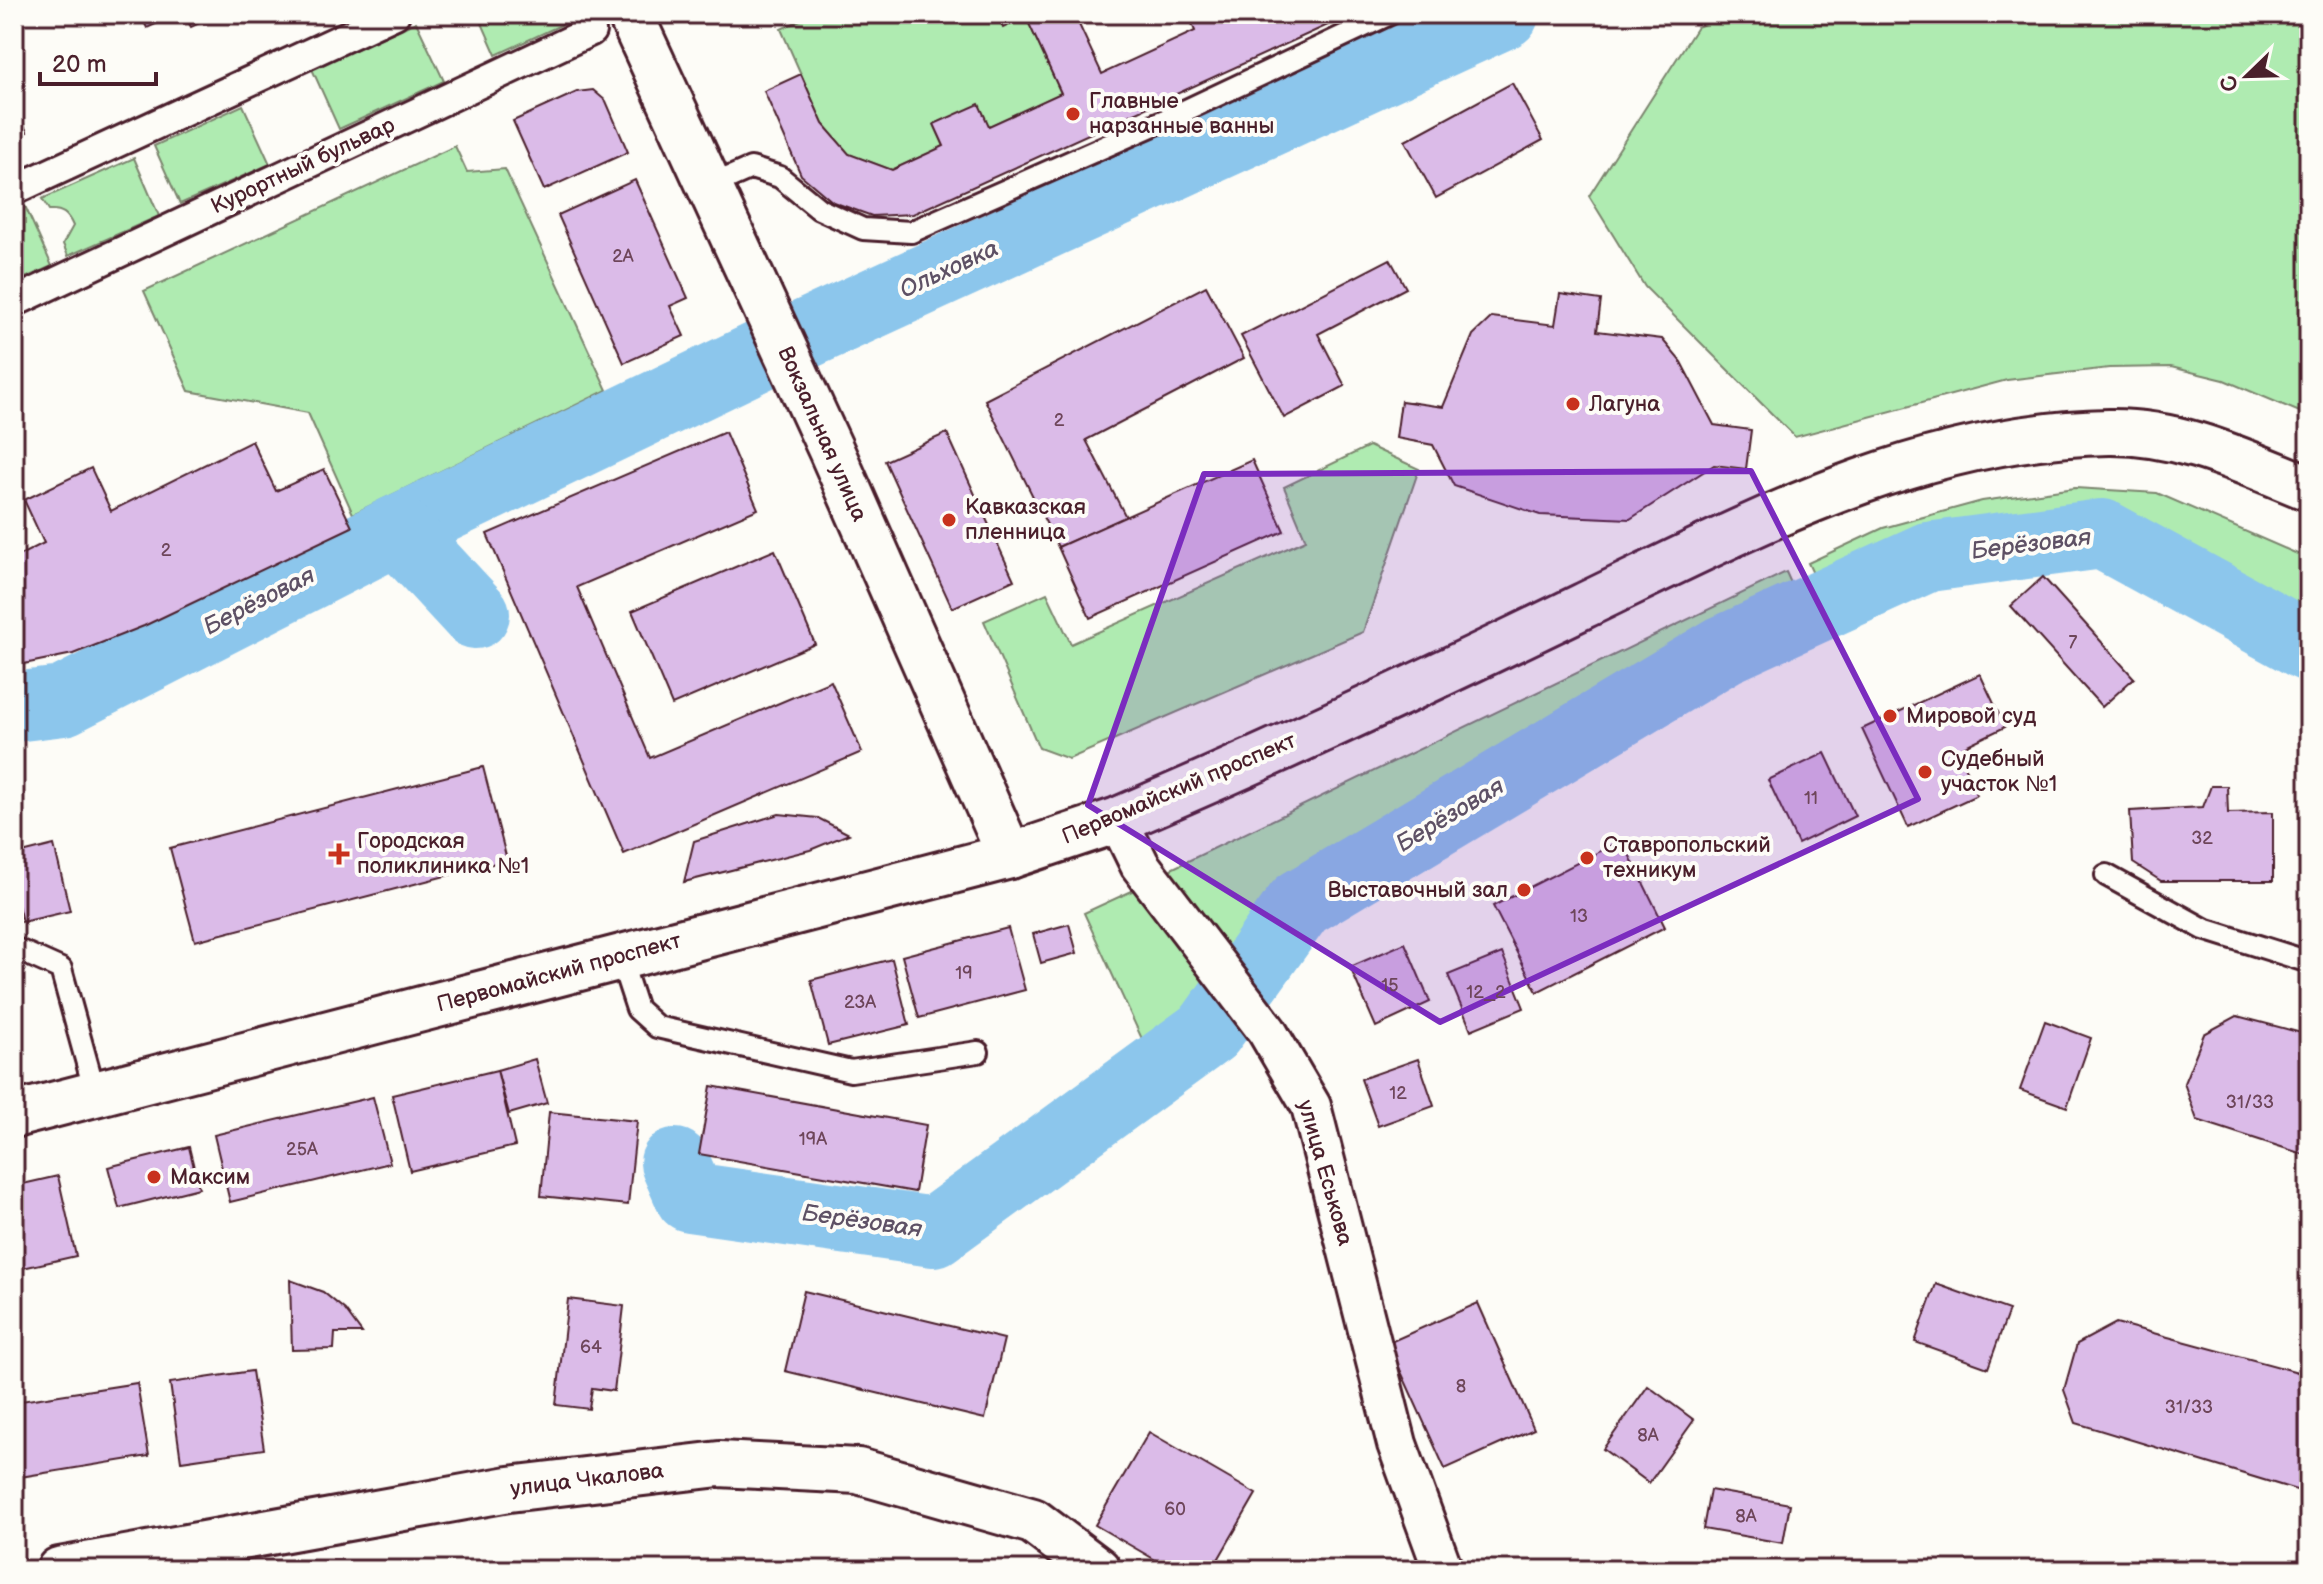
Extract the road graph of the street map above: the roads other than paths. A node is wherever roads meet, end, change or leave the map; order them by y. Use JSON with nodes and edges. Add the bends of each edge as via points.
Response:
{"nodes":[{"id":1,"x":395,"y":14,"type":"edge"},
{"id":2,"x":1390,"y":14,"type":"edge"},
{"id":3,"x":611,"y":22,"type":"edge"},
{"id":4,"x":710,"y":186,"type":"junction"},
{"id":5,"x":14,"y":190,"type":"edge"},
{"id":6,"x":14,"y":302,"type":"edge"},
{"id":7,"x":2309,"y":488,"type":"edge"},
{"id":8,"x":1118,"y":820,"type":"junction"},
{"id":9,"x":1010,"y":856,"type":"junction"},
{"id":10,"x":2106,"y":875,"type":"dead end"},
{"id":11,"x":14,"y":948,"type":"edge"},
{"id":12,"x":620,"y":957,"type":"junction"},
{"id":13,"x":2309,"y":962,"type":"edge"},
{"id":14,"x":978,"y":1052,"type":"dead end"},
{"id":15,"x":96,"y":1096,"type":"junction"},
{"id":16,"x":14,"y":1115,"type":"edge"},
{"id":17,"x":59,"y":1570,"type":"edge"},
{"id":18,"x":1098,"y":1570,"type":"edge"},
{"id":19,"x":1443,"y":1570,"type":"edge"}],
"edges":[{"from":1,"to":5,"type":"street"},
{"from":2,"to":4,"type":"lane","via":[[911,232],[863,229],[819,209],[780,177],[751,168]]},
{"from":3,"to":4,"type":"street","name":"Вокзальная улица"},
{"from":3,"to":6,"type":"street","name":"Курортный бульвар"},
{"from":4,"to":9,"type":"street","name":"Вокзальная улица"},
{"from":7,"to":8,"type":"street","name":"Первомайский проспект","via":[[2213,449],[2162,436],[2110,432],[2026,439],[1932,456],[1816,496]]},
{"from":8,"to":9,"type":"street","name":"Первомайский проспект"},
{"from":8,"to":19,"type":"street","name":"улица Еськова","via":[[1140,865],[1267,1031],[1311,1106],[1397,1444]]},
{"from":9,"to":12,"type":"street","name":"Первомайский проспект"},
{"from":10,"to":13,"type":"lane","via":[[2204,929]]},
{"from":11,"to":15,"type":"lane","via":[[61,969]]},
{"from":12,"to":14,"type":"lane","via":[[637,1009],[657,1027],[851,1071]]},
{"from":12,"to":15,"type":"street","name":"Первомайский проспект"},
{"from":15,"to":16,"type":"street","name":"Первомайский проспект"},
{"from":17,"to":18,"type":"street","name":"улица Чкалова","via":[[509,1489],[719,1464],[858,1471],[887,1479],[1033,1521]]}]}
